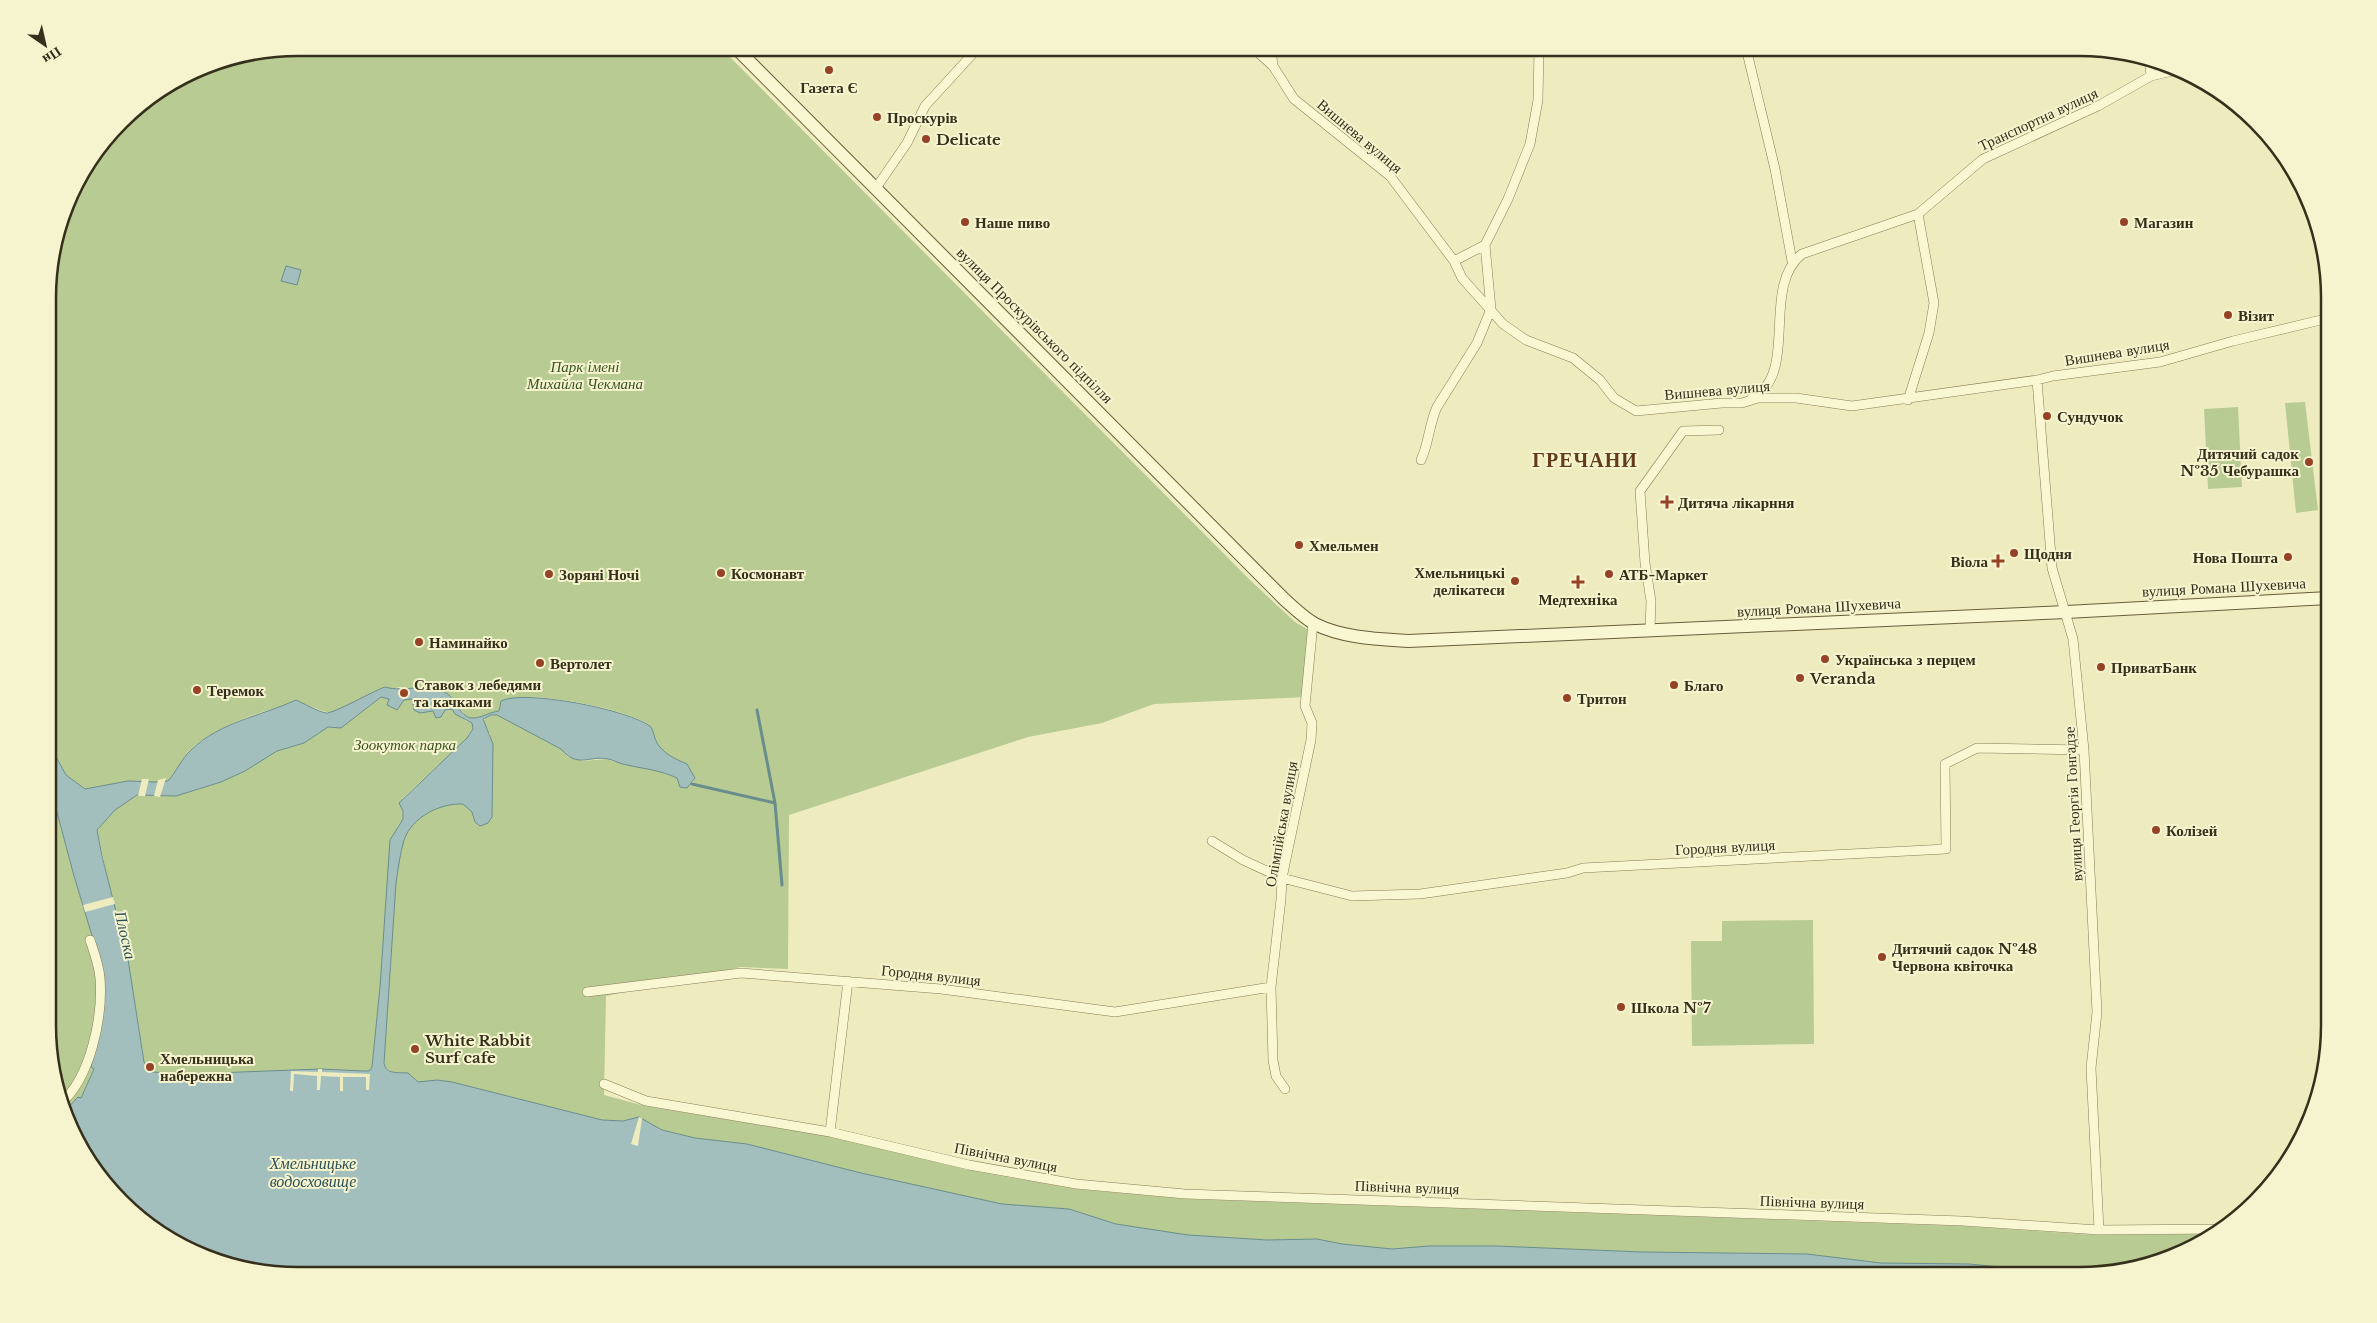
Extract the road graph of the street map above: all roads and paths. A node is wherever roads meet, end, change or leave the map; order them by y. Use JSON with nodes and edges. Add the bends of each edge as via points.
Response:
{"nodes":[{"id":1,"x":744,"y":56,"type":"edge"},
{"id":2,"x":971,"y":56,"type":"edge"},
{"id":3,"x":1262,"y":56,"type":"edge"},
{"id":4,"x":1272,"y":56,"type":"edge"},
{"id":5,"x":1539,"y":56,"type":"edge"},
{"id":6,"x":1748,"y":56,"type":"edge"},
{"id":7,"x":1273,"y":66,"type":"junction"},
{"id":8,"x":2150,"y":67,"type":"edge"},
{"id":9,"x":2165,"y":73,"type":"edge"},
{"id":10,"x":2151,"y":76,"type":"junction"},
{"id":11,"x":876,"y":188,"type":"junction"},
{"id":12,"x":1918,"y":214,"type":"junction"},
{"id":13,"x":1485,"y":245,"type":"junction"},
{"id":14,"x":1454,"y":261,"type":"junction"},
{"id":15,"x":1792,"y":261,"type":"junction"},
{"id":16,"x":1491,"y":309,"type":"junction"},
{"id":17,"x":2321,"y":320,"type":"edge"},
{"id":18,"x":2037,"y":380,"type":"junction"},
{"id":19,"x":1908,"y":400,"type":"junction"},
{"id":20,"x":1742,"y":404,"type":"junction"},
{"id":21,"x":1719,"y":430,"type":"dead end"},
{"id":22,"x":1421,"y":460,"type":"dead end"},
{"id":23,"x":2321,"y":598,"type":"edge"},
{"id":24,"x":2066,"y":612,"type":"junction"},
{"id":25,"x":1313,"y":624,"type":"junction"},
{"id":26,"x":1650,"y":630,"type":"junction"},
{"id":27,"x":2084,"y":750,"type":"junction"},
{"id":28,"x":1212,"y":841,"type":"dead end"},
{"id":29,"x":1282,"y":878,"type":"junction"},
{"id":30,"x":90,"y":940,"type":"dead end"},
{"id":31,"x":848,"y":981,"type":"junction"},
{"id":32,"x":1271,"y":987,"type":"junction"},
{"id":33,"x":587,"y":992,"type":"dead end"},
{"id":34,"x":604,"y":1084,"type":"dead end"},
{"id":35,"x":1284,"y":1089,"type":"dead end"},
{"id":36,"x":67,"y":1096,"type":"edge"},
{"id":37,"x":830,"y":1132,"type":"junction"},
{"id":38,"x":2208,"y":1229,"type":"edge"},
{"id":39,"x":2099,"y":1230,"type":"junction"}],
"edges":[{"from":1,"to":11,"type":"main road","name":"вулиця Проскурівського підпілля"},
{"from":2,"to":11,"type":"street","via":[[925,106],[907,143]]},
{"from":3,"to":7,"type":"street","name":"Вишнева вулиця"},
{"from":4,"to":7,"type":"street"},
{"from":5,"to":13,"type":"street","via":[[1538,100],[1530,144]]},
{"from":6,"to":15,"type":"street","via":[[1775,169]]},
{"from":7,"to":14,"type":"street","name":"Вишнева вулиця","via":[[1294,98],[1390,176]]},
{"from":8,"to":10,"type":"street"},
{"from":9,"to":10,"type":"street","name":"Транспортна вулиця"},
{"from":10,"to":12,"type":"street","name":"Транспортна вулиця","via":[[2098,106],[1983,159]]},
{"from":11,"to":25,"type":"main road","name":"вулиця Проскурівського підпілля","via":[[1284,599]]},
{"from":12,"to":15,"type":"street","name":"Транспортна вулиця","via":[[1838,240]]},
{"from":12,"to":19,"type":"street","via":[[1934,303],[1929,333]]},
{"from":13,"to":14,"type":"street"},
{"from":13,"to":16,"type":"street"},
{"from":14,"to":16,"type":"street","name":"Вишнева вулиця","via":[[1462,278]]},
{"from":15,"to":20,"type":"street","via":[[1786,275],[1778,352],[1770,383]]},
{"from":16,"to":20,"type":"street","name":"Вишнева вулиця","via":[[1503,324],[1526,340],[1573,358],[1600,380],[1614,398],[1636,411]]},
{"from":16,"to":22,"type":"street","via":[[1477,343],[1432,417]]},
{"from":17,"to":18,"type":"street","name":"Вишнева вулиця","via":[[2160,362]]},
{"from":18,"to":19,"type":"street","name":"Вишнева вулиця"},
{"from":18,"to":24,"type":"street","name":"вулиця Георгія Гонгадзе","via":[[2052,568]]},
{"from":19,"to":20,"type":"street","name":"Вишнева вулиця","via":[[1852,406],[1796,398],[1758,398]]},
{"from":21,"to":26,"type":"street","via":[[1683,432],[1640,491],[1651,601]]},
{"from":23,"to":24,"type":"main road","name":"вулиця Романа Шухевича"},
{"from":24,"to":26,"type":"main road","name":"вулиця Романа Шухевича"},
{"from":24,"to":27,"type":"street","name":"вулиця Георгія Гонгадзе","via":[[2073,639]]},
{"from":25,"to":26,"type":"main road","name":"вулиця Романа Шухевича","via":[[1349,635],[1408,641]]},
{"from":25,"to":29,"type":"street","name":"Олімпійська вулиця","via":[[1305,706],[1312,723],[1311,740]]},
{"from":27,"to":29,"type":"street","name":"Городня вулиця","via":[[1977,748],[1945,764],[1946,849],[1583,868],[1420,894],[1352,896]]},
{"from":27,"to":39,"type":"street","name":"вулиця Георгія Гонгадзе","via":[[2097,1012],[2091,1068]]},
{"from":28,"to":29,"type":"street"},
{"from":29,"to":32,"type":"street","name":"Олімпійська вулиця"},
{"from":30,"to":36,"type":"street","via":[[100,976],[97,1026],[77,1086]]},
{"from":31,"to":32,"type":"street","name":"Городня вулиця","via":[[941,989],[1115,1012]]},
{"from":31,"to":33,"type":"street","name":"Городня вулиця","via":[[741,973]]},
{"from":31,"to":37,"type":"street"},
{"from":32,"to":35,"type":"street","name":"Олімпійська вулиця","via":[[1273,1060],[1276,1076]]},
{"from":34,"to":37,"type":"street","name":"Північна вулиця","via":[[646,1101]]},
{"from":37,"to":39,"type":"street","name":"Північна вулиця","via":[[979,1167],[1076,1184],[1186,1194],[1962,1221]]},
{"from":38,"to":39,"type":"street","name":"Північна вулиця"}]}
